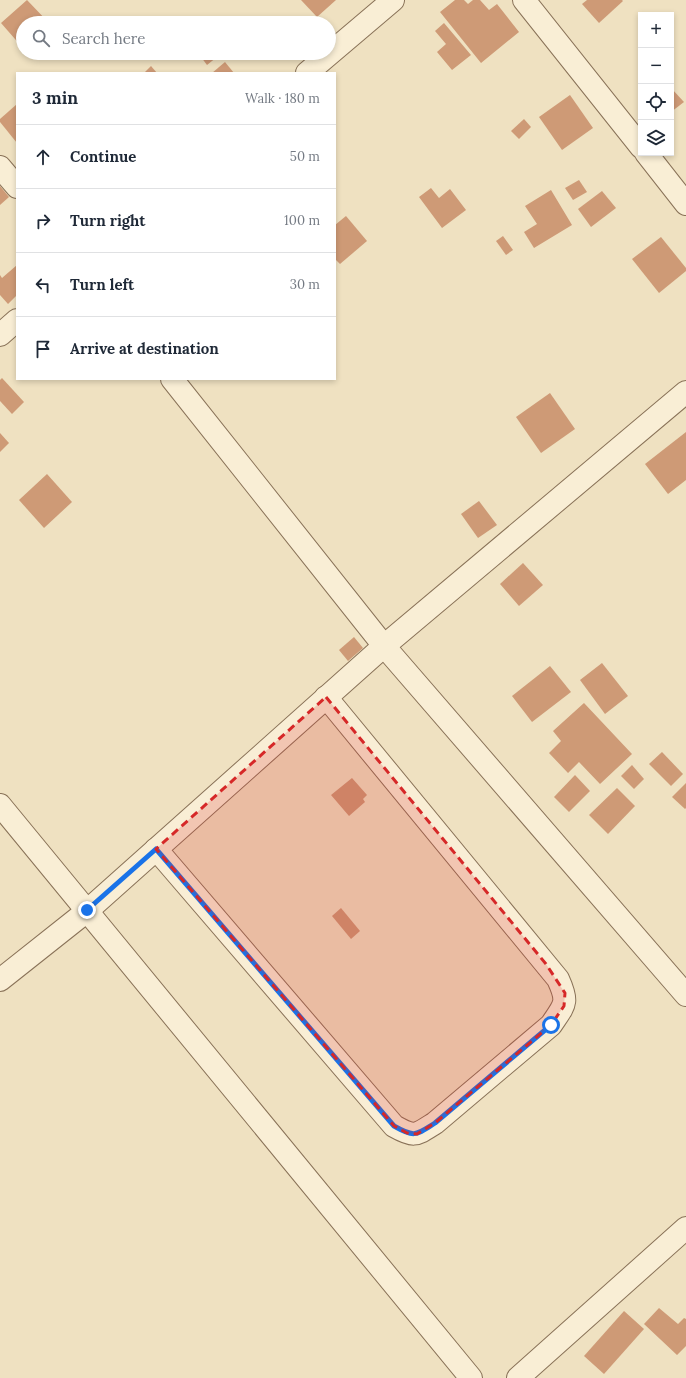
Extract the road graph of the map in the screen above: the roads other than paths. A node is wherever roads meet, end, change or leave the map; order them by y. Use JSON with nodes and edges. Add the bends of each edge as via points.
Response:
{"nodes":[{"id":1,"x":393,"y":0,"type":"edge"},
{"id":2,"x":524,"y":0,"type":"edge"},
{"id":3,"x":336,"y":48,"type":"edge"},
{"id":4,"x":322,"y":60,"type":"edge"},
{"id":5,"x":308,"y":72,"type":"edge"},
{"id":6,"x":638,"y":143,"type":"edge"},
{"id":7,"x":648,"y":156,"type":"edge"},
{"id":8,"x":0,"y":167,"type":"edge"},
{"id":9,"x":16,"y":186,"type":"edge"},
{"id":10,"x":686,"y":204,"type":"edge"},
{"id":11,"x":16,"y":321,"type":"edge"},
{"id":12,"x":0,"y":335,"type":"edge"},
{"id":13,"x":173,"y":380,"type":"edge"},
{"id":14,"x":686,"y":392,"type":"edge"},
{"id":15,"x":384,"y":646,"type":"junction"},
{"id":16,"x":326,"y":697,"type":"junction"},
{"id":17,"x":0,"y":805,"type":"edge"},
{"id":18,"x":156,"y":849,"type":"junction"},
{"id":19,"x":87,"y":910,"type":"junction"},
{"id":20,"x":0,"y":980,"type":"edge"},
{"id":21,"x":686,"y":995,"type":"edge"},
{"id":22,"x":686,"y":1228,"type":"edge"},
{"id":23,"x":471,"y":1378,"type":"edge"},
{"id":24,"x":518,"y":1378,"type":"edge"}],
"edges":[{"from":1,"to":3,"type":"street"},
{"from":2,"to":6,"type":"street"},
{"from":4,"to":5,"type":"street"},
{"from":7,"to":10,"type":"street"},
{"from":8,"to":9,"type":"street"},
{"from":11,"to":12,"type":"street"},
{"from":13,"to":15,"type":"street"},
{"from":14,"to":15,"type":"street"},
{"from":15,"to":16,"type":"street"},
{"from":15,"to":21,"type":"street"},
{"from":16,"to":18,"type":"street"},
{"from":16,"to":18,"type":"street","via":[[558,979],[565,993],[564,1006],[551,1025],[435,1123],[417,1134],[406,1133],[394,1126]]},
{"from":17,"to":19,"type":"street"},
{"from":18,"to":19,"type":"street"},
{"from":19,"to":20,"type":"street"},
{"from":19,"to":23,"type":"street"},
{"from":22,"to":24,"type":"street"}]}
